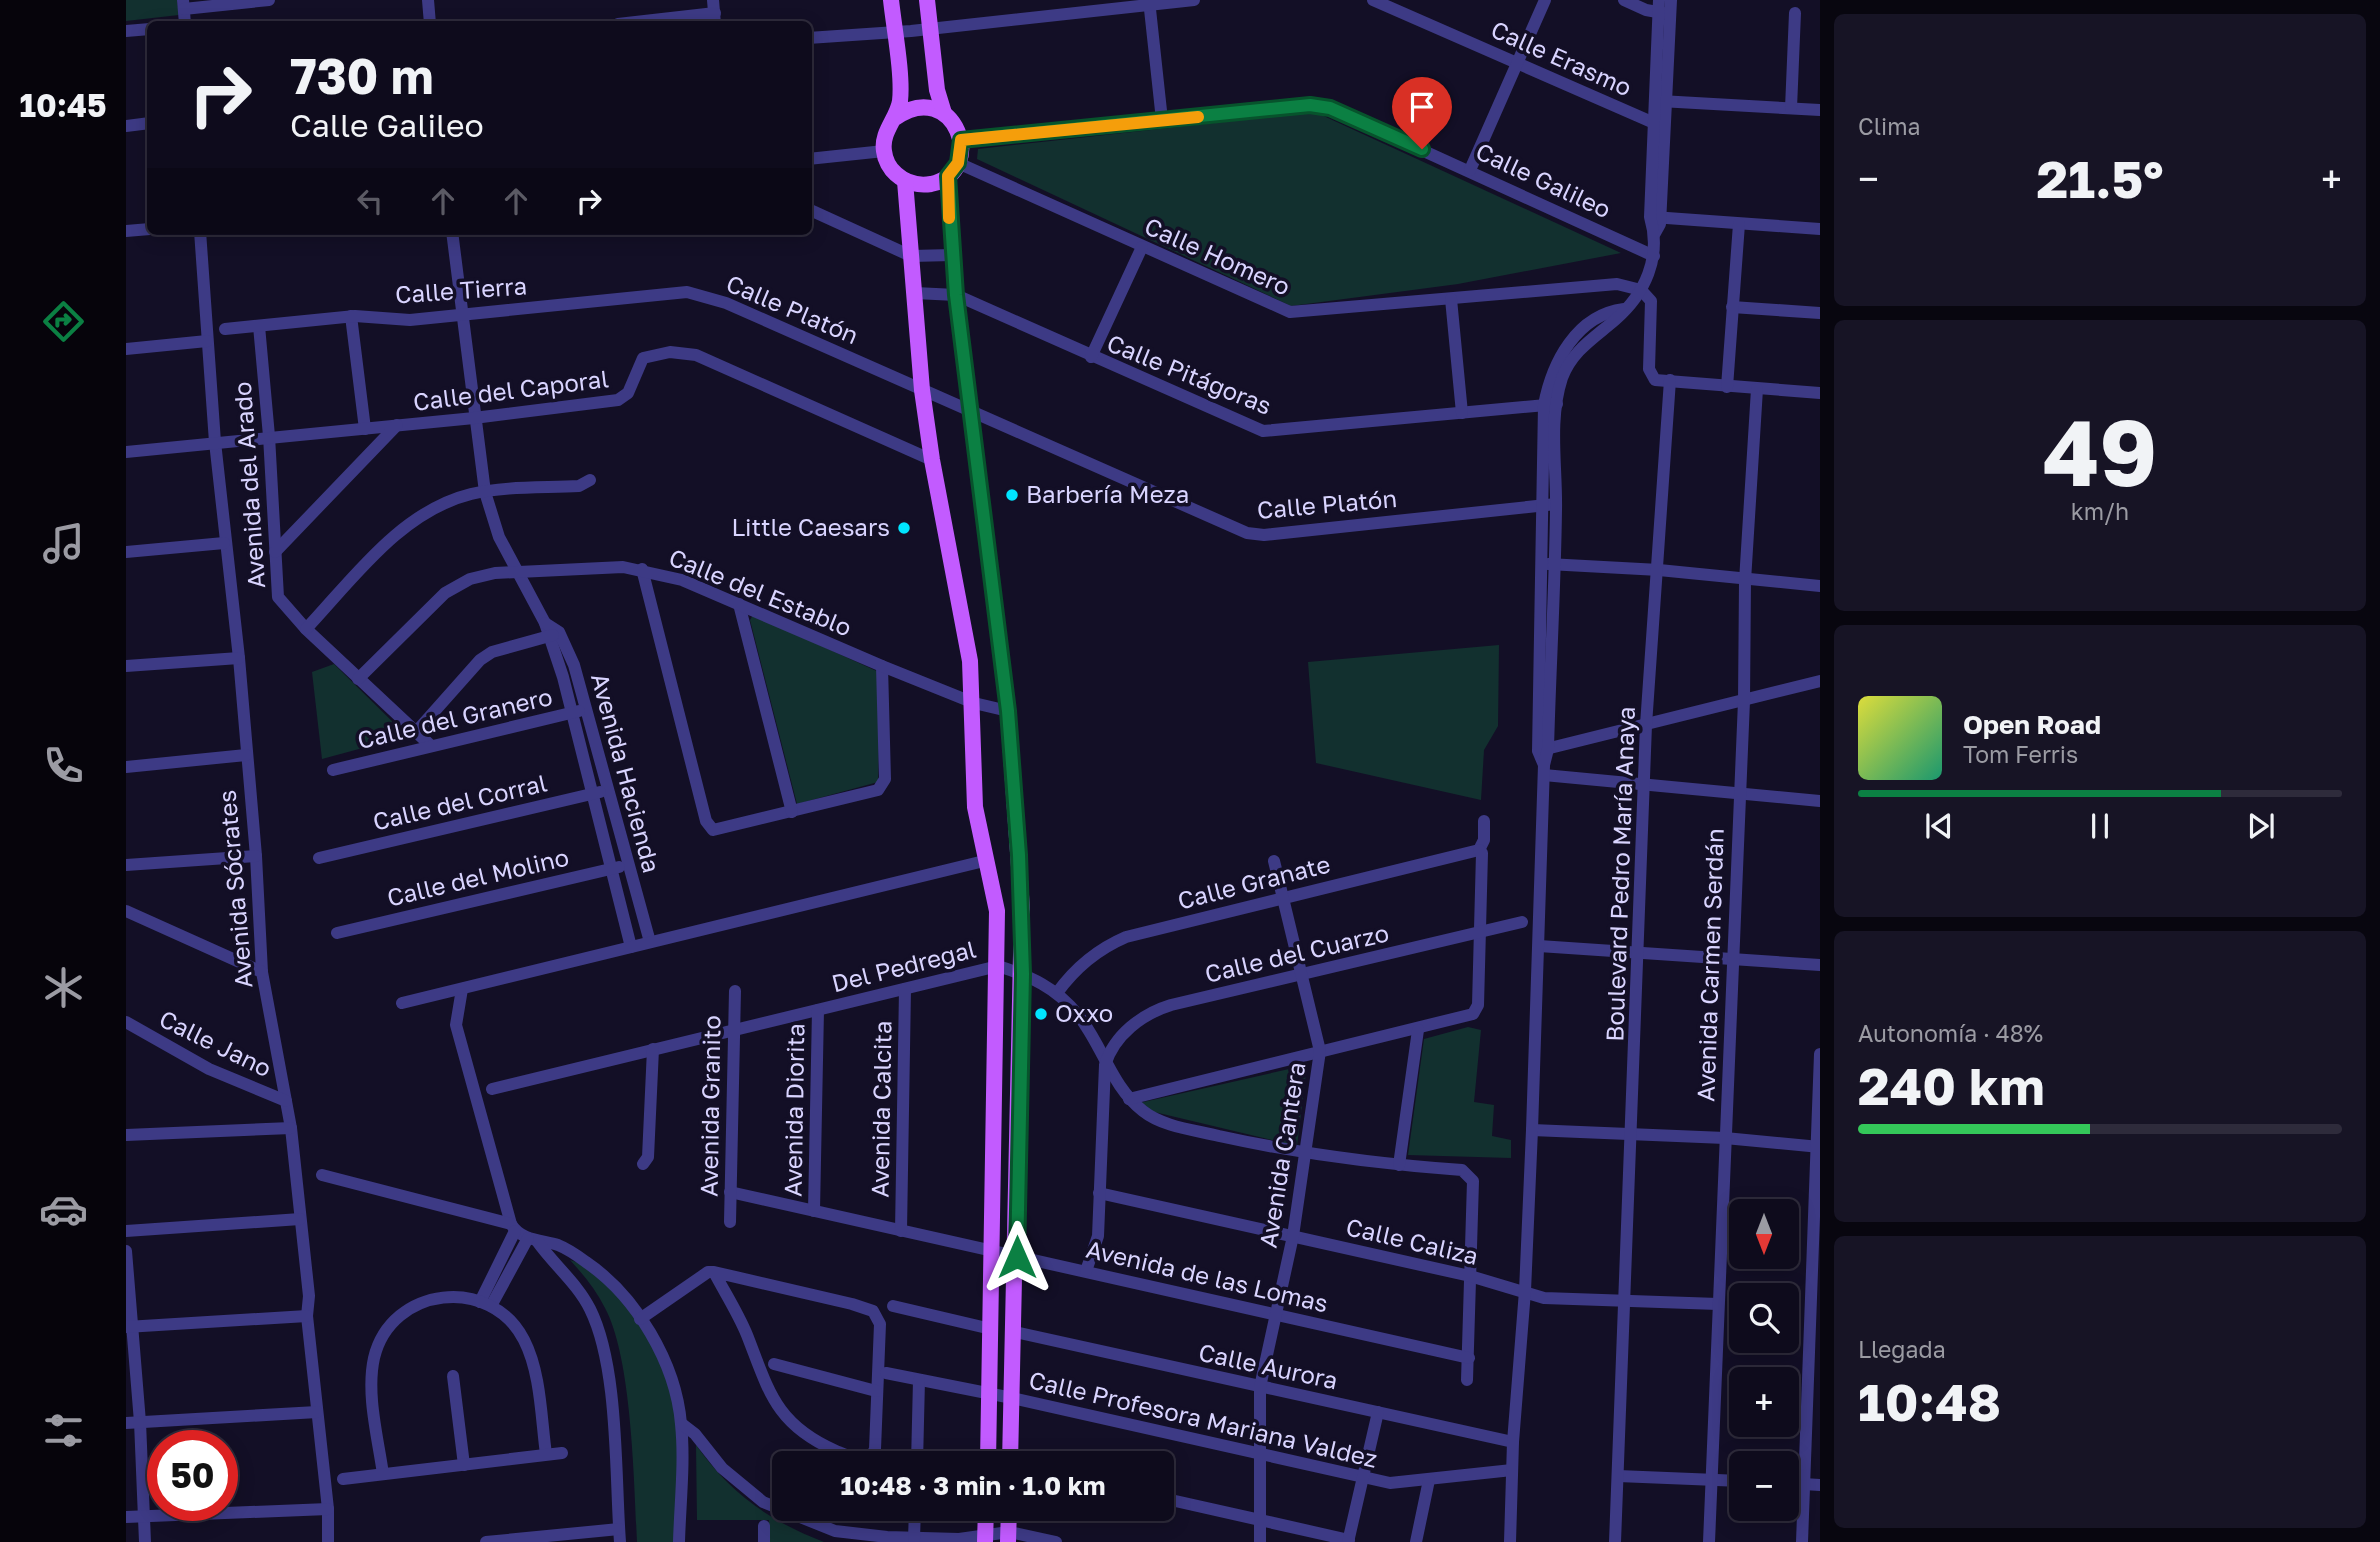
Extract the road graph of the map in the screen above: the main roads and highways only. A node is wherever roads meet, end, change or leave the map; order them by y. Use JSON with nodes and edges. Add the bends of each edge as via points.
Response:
{"nodes":[{"id":1,"x":891,"y":0,"type":"edge"},
{"id":2,"x":927,"y":0,"type":"edge"},
{"id":3,"x":944,"y":113,"type":"junction"},
{"id":4,"x":895,"y":118,"type":"junction"},
{"id":5,"x":953,"y":170,"type":"junction"},
{"id":6,"x":905,"y":181,"type":"junction"},
{"id":7,"x":1022,"y":909,"type":"junction"},
{"id":8,"x":997,"y":911,"type":"junction"},
{"id":9,"x":988,"y":1451,"type":"edge"},
{"id":10,"x":1010,"y":1451,"type":"edge"},
{"id":11,"x":986,"y":1521,"type":"edge"},
{"id":12,"x":985,"y":1539,"type":"edge"}],
"edges":[{"from":1,"to":4,"type":"main road","via":[[903,31]]},
{"from":2,"to":3,"type":"main road","via":[[937,90]]},
{"from":3,"to":4,"type":"main road","via":[[917,107]]},
{"from":3,"to":5,"type":"main road","via":[[958,128],[961,140]]},
{"from":4,"to":6,"type":"main road","via":[[884,151],[888,164]]},
{"from":5,"to":6,"type":"main road","via":[[927,184]]},
{"from":5,"to":7,"type":"main road","via":[[952,255],[1008,711]]},
{"from":6,"to":8,"type":"main road","via":[[922,390],[970,661],[975,807]]},
{"from":7,"to":8,"type":"main road"},
{"from":7,"to":10,"type":"main road"},
{"from":8,"to":9,"type":"main road"},
{"from":11,"to":12,"type":"main road"}]}
